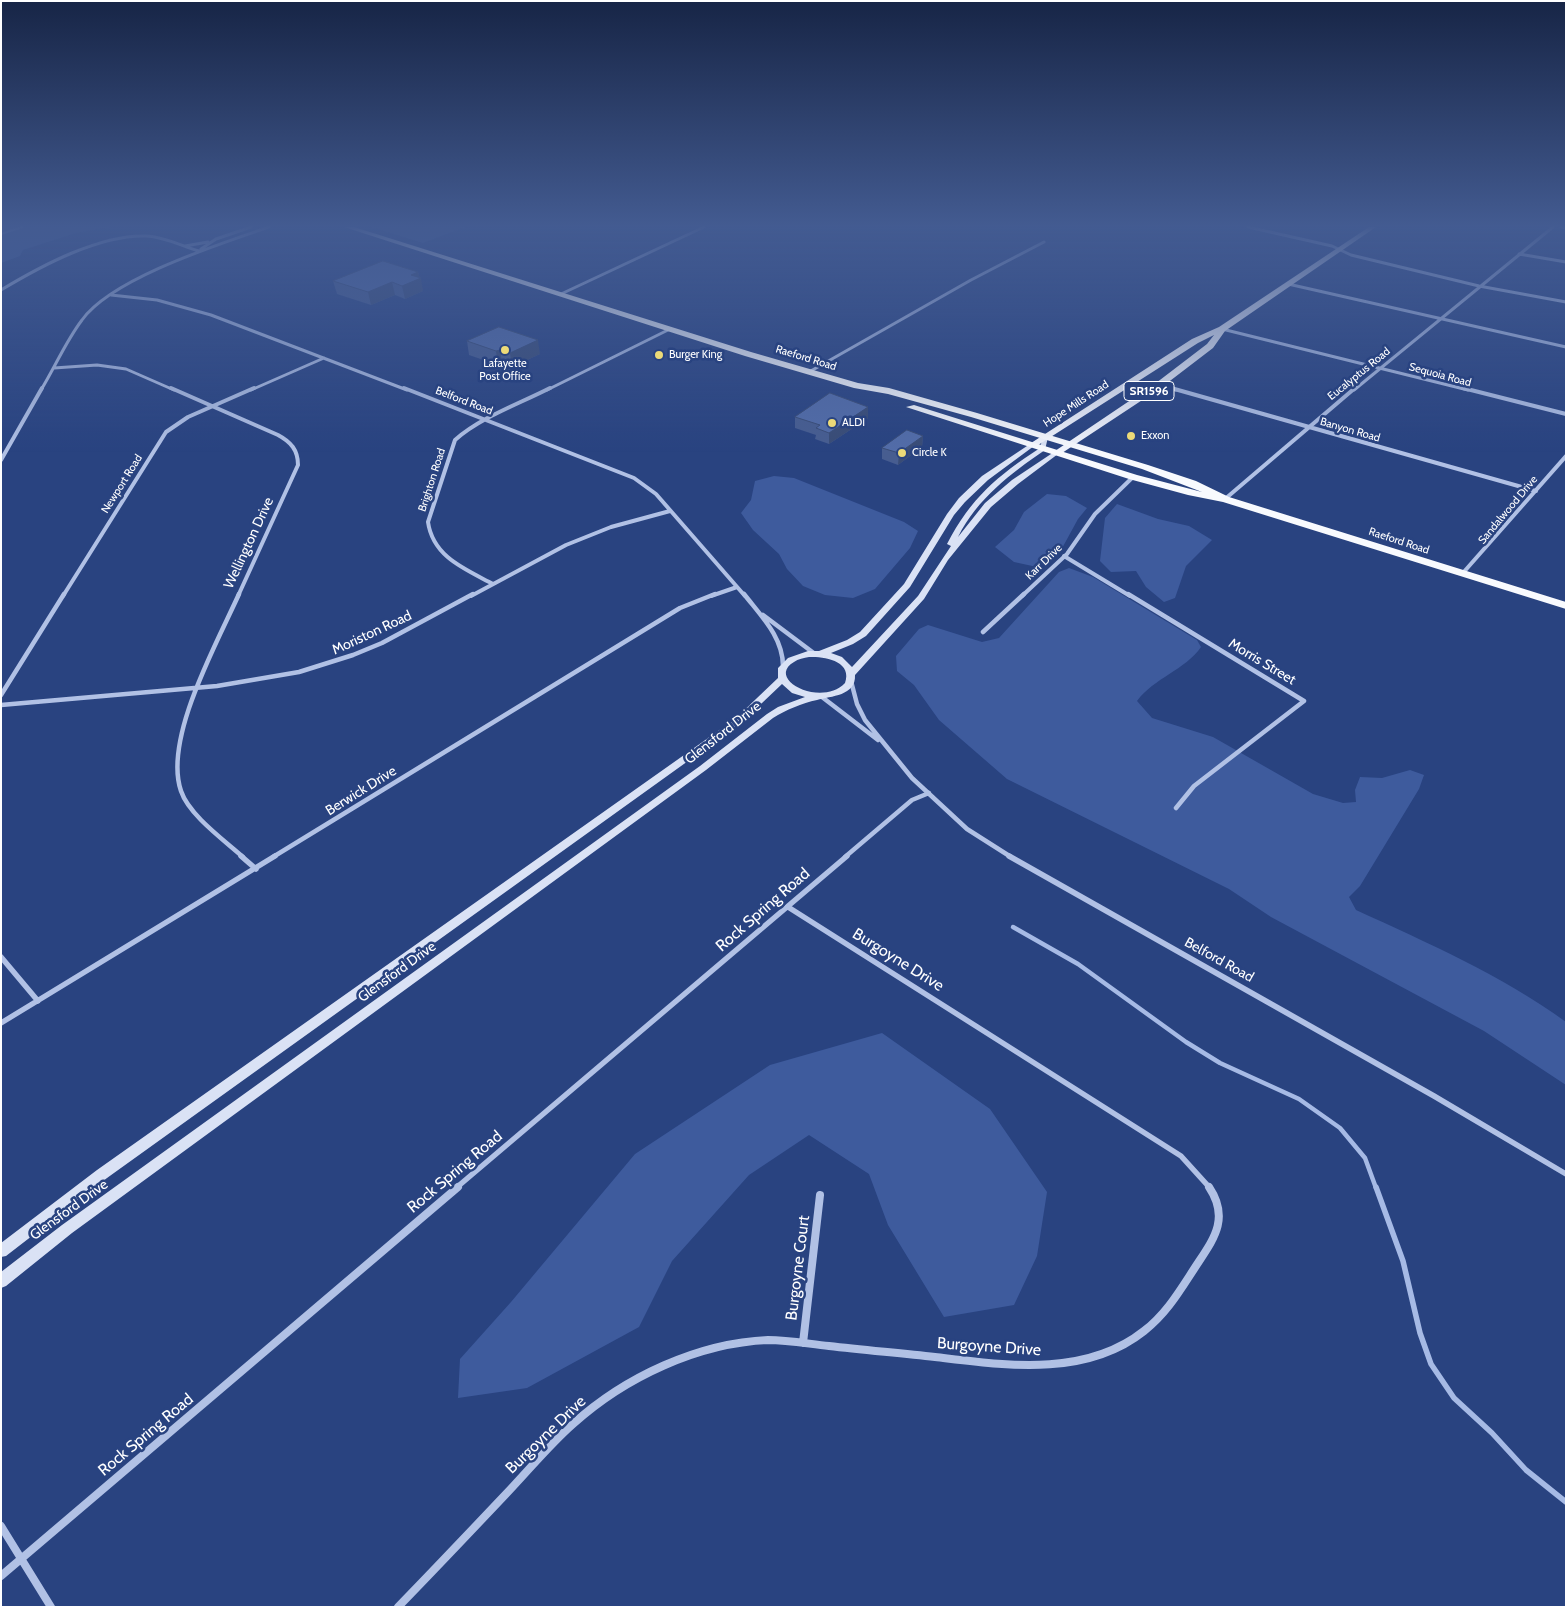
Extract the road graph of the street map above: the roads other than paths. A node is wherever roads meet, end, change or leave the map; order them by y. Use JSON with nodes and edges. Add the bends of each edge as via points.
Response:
{"nodes":[{"id":1,"x":100,"y":302,"type":"edge"},
{"id":2,"x":165,"y":302,"type":"edge"},
{"id":3,"x":585,"y":302,"type":"edge"},
{"id":4,"x":932,"y":302,"type":"edge"},
{"id":5,"x":1262,"y":302,"type":"edge"},
{"id":6,"x":1366,"y":302,"type":"edge"},
{"id":7,"x":1460,"y":302,"type":"edge"},
{"id":8,"x":1440,"y":319,"type":"junction"},
{"id":9,"x":670,"y":329,"type":"junction"},
{"id":10,"x":1222,"y":329,"type":"junction"},
{"id":11,"x":1566,"y":347,"type":"edge"},
{"id":12,"x":324,"y":358,"type":"junction"},
{"id":13,"x":54,"y":368,"type":"junction"},
{"id":14,"x":1380,"y":369,"type":"junction"},
{"id":15,"x":809,"y":372,"type":"junction"},
{"id":16,"x":1159,"y":385,"type":"junction"},
{"id":17,"x":857,"y":386,"type":"junction"},
{"id":18,"x":211,"y":406,"type":"junction"},
{"id":19,"x":1566,"y":414,"type":"edge"},
{"id":20,"x":486,"y":420,"type":"junction"},
{"id":21,"x":1308,"y":427,"type":"junction"},
{"id":22,"x":1045,"y":437,"type":"junction"},
{"id":23,"x":1069,"y":444,"type":"junction"},
{"id":24,"x":1032,"y":445,"type":"junction"},
{"id":25,"x":1043,"y":449,"type":"junction"},
{"id":26,"x":1056,"y":453,"type":"junction"},
{"id":27,"x":1566,"y":456,"type":"edge"},
{"id":28,"x":2,"y":459,"type":"edge"},
{"id":29,"x":1133,"y":477,"type":"junction"},
{"id":30,"x":1536,"y":491,"type":"junction"},
{"id":31,"x":1225,"y":499,"type":"junction"},
{"id":32,"x":670,"y":511,"type":"junction"},
{"id":33,"x":1064,"y":556,"type":"junction"},
{"id":34,"x":945,"y":559,"type":"junction"},
{"id":35,"x":1462,"y":574,"type":"junction"},
{"id":36,"x":493,"y":584,"type":"junction"},
{"id":37,"x":737,"y":587,"type":"junction"},
{"id":38,"x":1566,"y":606,"type":"edge"},
{"id":39,"x":758,"y":612,"type":"junction"},
{"id":40,"x":983,"y":632,"type":"dead end"},
{"id":41,"x":817,"y":654,"type":"junction"},
{"id":42,"x":783,"y":666,"type":"junction"},
{"id":43,"x":851,"y":677,"type":"junction"},
{"id":44,"x":781,"y":680,"type":"junction"},
{"id":45,"x":196,"y":688,"type":"junction"},
{"id":46,"x":1,"y":695,"type":"edge"},
{"id":47,"x":818,"y":697,"type":"junction"},
{"id":48,"x":1,"y":705,"type":"edge"},
{"id":49,"x":881,"y":742,"type":"junction"},
{"id":50,"x":929,"y":793,"type":"junction"},
{"id":51,"x":1176,"y":808,"type":"dead end"},
{"id":52,"x":256,"y":868,"type":"junction"},
{"id":53,"x":788,"y":907,"type":"junction"},
{"id":54,"x":1,"y":957,"type":"edge"},
{"id":55,"x":38,"y":1001,"type":"junction"},
{"id":56,"x":1,"y":1023,"type":"edge"},
{"id":57,"x":1566,"y":1174,"type":"edge"},
{"id":58,"x":820,"y":1195,"type":"dead end"},
{"id":59,"x":1,"y":1251,"type":"edge"},
{"id":60,"x":1,"y":1281,"type":"edge"},
{"id":61,"x":803,"y":1343,"type":"junction"},
{"id":62,"x":1,"y":1526,"type":"edge"},
{"id":63,"x":22,"y":1558,"type":"junction"},
{"id":64,"x":1,"y":1576,"type":"edge"},
{"id":65,"x":51,"y":1607,"type":"edge"},
{"id":66,"x":398,"y":1607,"type":"edge"}],
"edges":[{"from":1,"to":13,"type":"street","via":[[82,319]]},
{"from":2,"to":12,"type":"street","name":"Belford Road","via":[[194,309]]},
{"from":3,"to":9,"type":"highway","name":"Raeford Road"},
{"from":4,"to":15,"type":"street"},
{"from":5,"to":10,"type":"main road","name":"Hope Mills Road","number":"SR1596"},
{"from":6,"to":8,"type":"street"},
{"from":7,"to":8,"type":"street","name":"Eucalyptus Road"},
{"from":8,"to":11,"type":"street"},
{"from":8,"to":14,"type":"street","name":"Eucalyptus Road"},
{"from":9,"to":15,"type":"highway","name":"Raeford Road"},
{"from":9,"to":20,"type":"street","name":"Brighton Road"},
{"from":10,"to":14,"type":"street","name":"Sequoia Road"},
{"from":10,"to":16,"type":"main road","name":"Hope Mills Road","number":"SR1596","via":[[1210,346]]},
{"from":10,"to":22,"type":"main road","name":"Hope Mills Road","number":"SR1596","via":[[1195,342]]},
{"from":12,"to":18,"type":"street","name":"Newport Road"},
{"from":12,"to":20,"type":"street","name":"Belford Road"},
{"from":13,"to":18,"type":"street","name":"Wellington Drive","via":[[92,365],[126,369]]},
{"from":13,"to":28,"type":"street"},
{"from":14,"to":19,"type":"street","name":"Sequoia Road"},
{"from":14,"to":21,"type":"street","name":"Eucalyptus Road"},
{"from":15,"to":17,"type":"highway","name":"Raeford Road"},
{"from":16,"to":21,"type":"street","name":"Banyon Road"},
{"from":16,"to":23,"type":"main road","name":"Hope Mills Road","number":"SR1596"},
{"from":17,"to":22,"type":"highway","name":"Raeford Road","via":[[889,391]]},
{"from":17,"to":24,"type":"highway","name":"Raeford Road","via":[[871,394]]},
{"from":18,"to":45,"type":"street","name":"Wellington Drive","via":[[284,437],[296,448],[298,459]]},
{"from":18,"to":46,"type":"street","name":"Newport Road","via":[[166,432]]},
{"from":20,"to":32,"type":"street","name":"Belford Road","via":[[634,478],[656,494]]},
{"from":20,"to":36,"type":"street","name":"Brighton Road","via":[[455,440],[428,529],[435,545],[444,554]]},
{"from":21,"to":30,"type":"street","name":"Banyon Road"},
{"from":21,"to":31,"type":"street","name":"Eucalyptus Road"},
{"from":22,"to":23,"type":"highway","name":"Raeford Road"},
{"from":22,"to":24,"type":"main road","name":"Hope Mills Road"},
{"from":22,"to":25,"type":"main road"},
{"from":23,"to":26,"type":"main road","name":"Hope Mills Road","number":"SR1596"},
{"from":23,"to":31,"type":"highway","name":"Raeford Road","via":[[1192,483]]},
{"from":24,"to":25,"type":"highway","name":"Raeford Road"},
{"from":24,"to":41,"type":"main road","via":[[985,478],[962,500],[907,585],[863,634]]},
{"from":25,"to":26,"type":"highway","name":"Raeford Road"},
{"from":25,"to":34,"type":"main road","via":[[983,494],[960,524]]},
{"from":26,"to":29,"type":"highway","name":"Raeford Road"},
{"from":26,"to":34,"type":"main road","via":[[988,505]]},
{"from":27,"to":30,"type":"street","name":"Sandalwood Drive"},
{"from":29,"to":31,"type":"highway","name":"Raeford Road"},
{"from":29,"to":33,"type":"street","name":"Karr Drive","via":[[1095,514]]},
{"from":30,"to":35,"type":"street","name":"Sandalwood Drive"},
{"from":31,"to":35,"type":"highway","name":"Raeford Road"},
{"from":32,"to":36,"type":"street","name":"Moriston Road","via":[[588,535]]},
{"from":32,"to":37,"type":"street","name":"Belford Road"},
{"from":33,"to":40,"type":"street","name":"Karr Drive"},
{"from":33,"to":51,"type":"street","name":"Morris Street","via":[[1304,701],[1194,786]]},
{"from":34,"to":43,"type":"main road","via":[[921,596]]},
{"from":35,"to":38,"type":"highway","name":"Raeford Road"},
{"from":36,"to":45,"type":"street","name":"Moriston Road","via":[[382,643],[333,664],[278,678]]},
{"from":37,"to":39,"type":"street","name":"Belford Road"},
{"from":37,"to":52,"type":"street","name":"Berwick Drive","via":[[680,608]]},
{"from":39,"to":41,"type":"street","name":"Belford Road"},
{"from":39,"to":42,"type":"street","name":"Belford Road","via":[[780,643]]},
{"from":41,"to":42,"type":"main road","via":[[798,656]]},
{"from":41,"to":43,"type":"main road","via":[[841,660],[848,666]]},
{"from":42,"to":44,"type":"main road"},
{"from":43,"to":47,"type":"main road","via":[[838,693]]},
{"from":43,"to":49,"type":"street","name":"Belford Road","via":[[857,704]]},
{"from":44,"to":47,"type":"main road","via":[[793,692]]},
{"from":44,"to":59,"type":"main road","name":"Glensford Drive","via":[[723,732],[110,1168]]},
{"from":45,"to":48,"type":"street","name":"Moriston Road"},
{"from":45,"to":52,"type":"street","name":"Wellington Drive","via":[[178,750],[177,776],[181,792],[192,810]]},
{"from":47,"to":49,"type":"street","name":"Belford Road"},
{"from":47,"to":60,"type":"main road","name":"Glensford Drive","via":[[781,708],[703,768],[75,1223]]},
{"from":49,"to":50,"type":"street","name":"Belford Road"},
{"from":50,"to":53,"type":"street","name":"Rock Spring Road","via":[[912,800]]},
{"from":50,"to":57,"type":"street","name":"Belford Road","via":[[956,821],[981,840]]},
{"from":52,"to":55,"type":"street","name":"Berwick Drive"},
{"from":53,"to":61,"type":"street","name":"Burgoyne Drive","via":[[1180,1156],[1207,1184],[1217,1204],[1218,1215],[1216,1235],[1167,1309],[1134,1338],[1102,1354],[1066,1363],[1015,1365]]},
{"from":53,"to":63,"type":"street","name":"Rock Spring Road"},
{"from":54,"to":55,"type":"street"},
{"from":55,"to":56,"type":"street","name":"Berwick Drive"},
{"from":58,"to":61,"type":"street","name":"Burgoyne Court"},
{"from":61,"to":66,"type":"street","name":"Burgoyne Drive","via":[[763,1340],[701,1352],[664,1364],[628,1383],[573,1424]]},
{"from":62,"to":63,"type":"street"},
{"from":63,"to":64,"type":"street","name":"Rock Spring Road"},
{"from":63,"to":65,"type":"street"}]}
